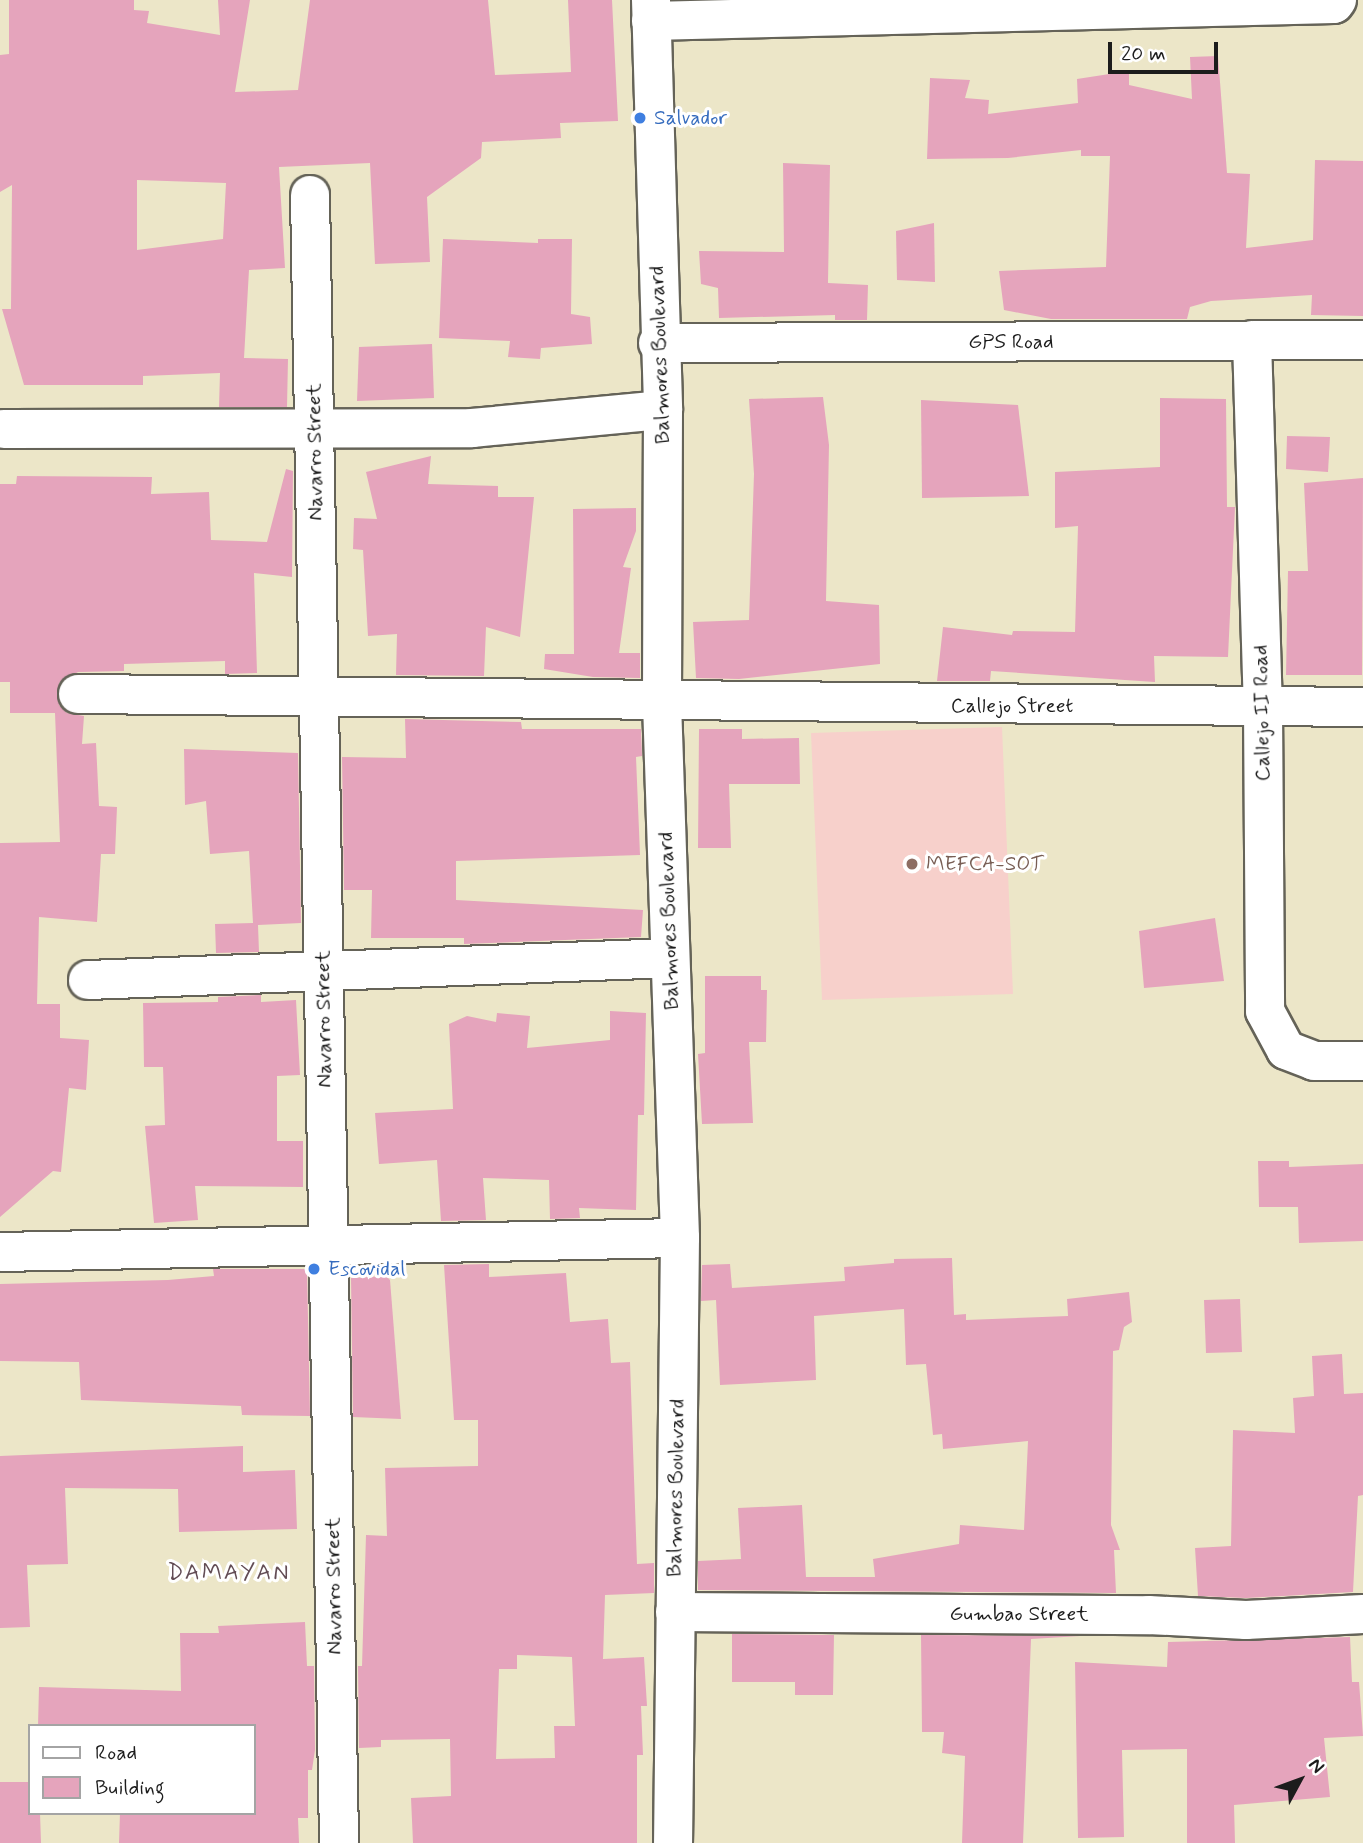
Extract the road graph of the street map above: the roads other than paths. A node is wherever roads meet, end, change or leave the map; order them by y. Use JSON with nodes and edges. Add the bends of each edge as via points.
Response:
{"nodes":[{"id":1,"x":1337,"y":0,"type":"edge"},
{"id":2,"x":651,"y":10,"type":"edge"},
{"id":3,"x":310,"y":195,"type":"dead end"},
{"id":4,"x":1252,"y":340,"type":"junction"},
{"id":5,"x":1363,"y":340,"type":"edge"},
{"id":6,"x":658,"y":343,"type":"junction"},
{"id":7,"x":663,"y":410,"type":"junction"},
{"id":8,"x":315,"y":427,"type":"junction"},
{"id":9,"x":4,"y":429,"type":"dead end"},
{"id":10,"x":78,"y":694,"type":"dead end"},
{"id":11,"x":319,"y":695,"type":"junction"},
{"id":12,"x":662,"y":703,"type":"junction"},
{"id":13,"x":1363,"y":707,"type":"edge"},
{"id":14,"x":1263,"y":708,"type":"junction"},
{"id":15,"x":670,"y":958,"type":"junction"},
{"id":16,"x":324,"y":968,"type":"junction"},
{"id":17,"x":88,"y":980,"type":"dead end"},
{"id":18,"x":1363,"y":1061,"type":"edge"},
{"id":19,"x":680,"y":1238,"type":"junction"},
{"id":20,"x":327,"y":1247,"type":"junction"},
{"id":21,"x":0,"y":1252,"type":"edge"},
{"id":22,"x":675,"y":1612,"type":"junction"},
{"id":23,"x":1363,"y":1614,"type":"edge"},
{"id":24,"x":339,"y":1843,"type":"edge"},
{"id":25,"x":673,"y":1843,"type":"edge"}],
"edges":[{"from":1,"to":2,"type":"street","via":[[1335,4]]},
{"from":2,"to":6,"type":"street","name":"Balmores Boulevard"},
{"from":3,"to":8,"type":"street","name":"Navarro Street"},
{"from":4,"to":5,"type":"street","name":"GPS Road"},
{"from":4,"to":6,"type":"street","name":"GPS Road"},
{"from":4,"to":14,"type":"street","name":"Callejo II Road"},
{"from":6,"to":7,"type":"street","name":"Balmores Boulevard"},
{"from":7,"to":8,"type":"street","via":[[472,428]]},
{"from":7,"to":12,"type":"street","name":"Balmores Boulevard"},
{"from":8,"to":9,"type":"street"},
{"from":8,"to":11,"type":"street","name":"Navarro Street"},
{"from":10,"to":11,"type":"street","name":"Callejo Street"},
{"from":11,"to":12,"type":"street","name":"Callejo Street"},
{"from":11,"to":16,"type":"street","name":"Navarro Street"},
{"from":12,"to":14,"type":"street","name":"Callejo Street"},
{"from":12,"to":15,"type":"street","name":"Balmores Boulevard"},
{"from":13,"to":14,"type":"street","name":"Callejo Street"},
{"from":14,"to":18,"type":"street","name":"Callejo II Road","via":[[1265,1011],[1286,1050],[1314,1061]]},
{"from":15,"to":16,"type":"street"},
{"from":15,"to":19,"type":"street","name":"Balmores Boulevard"},
{"from":16,"to":17,"type":"street"},
{"from":16,"to":20,"type":"street","name":"Navarro Street"},
{"from":19,"to":20,"type":"street"},
{"from":19,"to":22,"type":"street","name":"Balmores Boulevard"},
{"from":20,"to":21,"type":"street"},
{"from":20,"to":24,"type":"street","name":"Navarro Street"},
{"from":22,"to":23,"type":"street","name":"Gumbao Street","via":[[1149,1615],[1246,1620]]},
{"from":22,"to":25,"type":"street","name":"Balmores Boulevard"}]}
